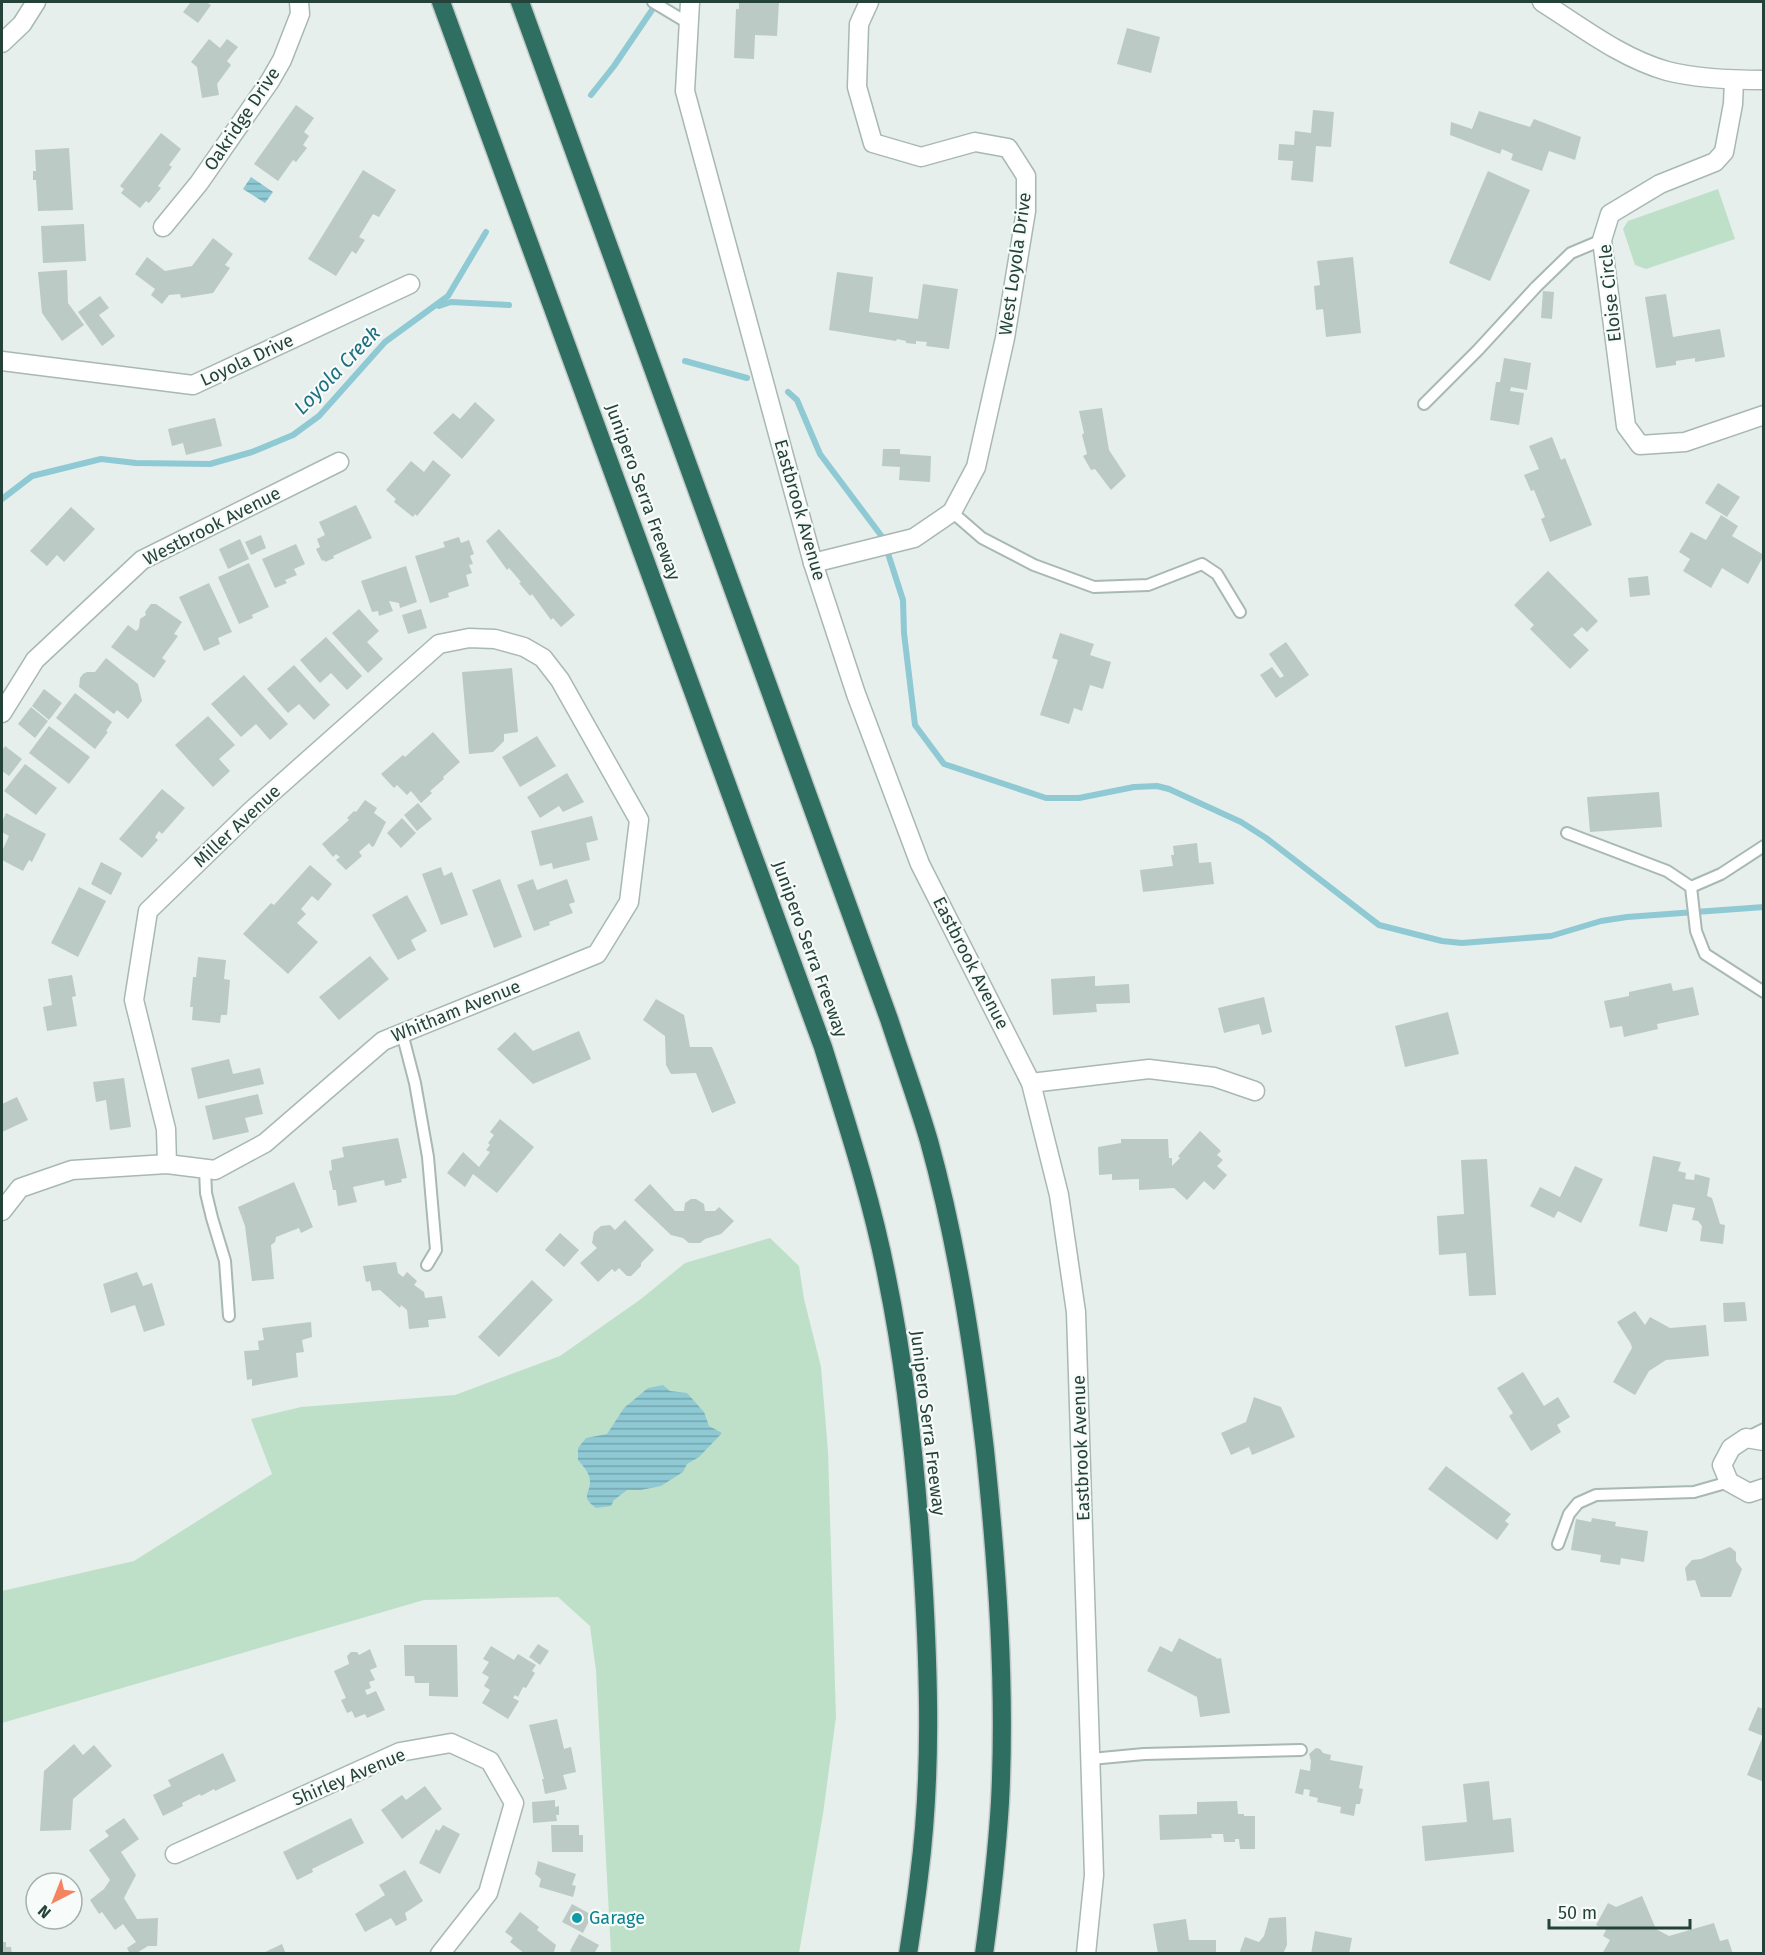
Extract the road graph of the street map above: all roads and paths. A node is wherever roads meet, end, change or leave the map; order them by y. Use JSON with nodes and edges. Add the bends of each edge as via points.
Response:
{"nodes":[{"id":1,"x":36,"y":2,"type":"edge"},
{"id":2,"x":299,"y":2,"type":"edge"},
{"id":3,"x":441,"y":2,"type":"edge"},
{"id":4,"x":520,"y":2,"type":"edge"},
{"id":5,"x":653,"y":2,"type":"edge"},
{"id":6,"x":690,"y":2,"type":"edge"},
{"id":7,"x":869,"y":2,"type":"edge"},
{"id":8,"x":1542,"y":2,"type":"edge"},
{"id":9,"x":688,"y":23,"type":"junction"},
{"id":10,"x":2,"y":43,"type":"edge"},
{"id":11,"x":1734,"y":80,"type":"junction"},
{"id":12,"x":1764,"y":80,"type":"edge"},
{"id":13,"x":163,"y":227,"type":"dead end"},
{"id":14,"x":1602,"y":240,"type":"junction"},
{"id":15,"x":410,"y":284,"type":"dead end"},
{"id":16,"x":2,"y":361,"type":"edge"},
{"id":17,"x":1424,"y":404,"type":"dead end"},
{"id":18,"x":1764,"y":415,"type":"edge"},
{"id":19,"x":339,"y":462,"type":"dead end"},
{"id":20,"x":952,"y":512,"type":"junction"},
{"id":21,"x":813,"y":562,"type":"junction"},
{"id":22,"x":1240,"y":612,"type":"dead end"},
{"id":23,"x":543,"y":658,"type":"joint"},
{"id":24,"x":2,"y":712,"type":"edge"},
{"id":25,"x":1567,"y":833,"type":"dead end"},
{"id":26,"x":1764,"y":846,"type":"edge"},
{"id":27,"x":1691,"y":887,"type":"junction"},
{"id":28,"x":1764,"y":992,"type":"edge"},
{"id":29,"x":402,"y":1034,"type":"junction"},
{"id":30,"x":1031,"y":1083,"type":"junction"},
{"id":31,"x":1255,"y":1091,"type":"dead end"},
{"id":32,"x":167,"y":1164,"type":"junction"},
{"id":33,"x":205,"y":1169,"type":"junction"},
{"id":34,"x":2,"y":1211,"type":"edge"},
{"id":35,"x":428,"y":1265,"type":"dead end"},
{"id":36,"x":229,"y":1316,"type":"dead end"},
{"id":37,"x":1764,"y":1429,"type":"edge"},
{"id":38,"x":1755,"y":1439,"type":"edge"},
{"id":39,"x":1729,"y":1482,"type":"junction"},
{"id":40,"x":1764,"y":1488,"type":"edge"},
{"id":41,"x":1558,"y":1544,"type":"dead end"},
{"id":42,"x":1301,"y":1750,"type":"dead end"},
{"id":43,"x":1091,"y":1759,"type":"junction"},
{"id":44,"x":175,"y":1854,"type":"dead end"},
{"id":45,"x":441,"y":1953,"type":"edge"},
{"id":46,"x":908,"y":1953,"type":"edge"},
{"id":47,"x":984,"y":1953,"type":"edge"},
{"id":48,"x":1086,"y":1953,"type":"edge"}],
"edges":[{"from":1,"to":10,"type":"street","via":[[22,24]]},
{"from":2,"to":13,"type":"street","name":"Oakridge Drive","via":[[300,14],[270,81],[199,183]]},
{"from":3,"to":46,"type":"highway","name":"Junipero Serra Freeway","via":[[823,1047],[859,1161],[887,1278],[906,1391],[927,1632],[925,1795],[920,1874]]},
{"from":4,"to":47,"type":"highway","via":[[889,1019],[929,1141],[959,1270],[978,1386],[991,1509],[999,1634],[1000,1801]]},
{"from":5,"to":9,"type":"lane"},
{"from":6,"to":9,"type":"street","name":"Eastbrook Avenue"},
{"from":7,"to":20,"type":"street","name":"West Loyola Drive","via":[[859,24],[857,87],[873,143],[921,157],[975,142],[1008,148],[1026,176],[1026,211],[1005,338],[976,467]]},
{"from":8,"to":11,"type":"street","via":[[1617,50],[1667,71]]},
{"from":9,"to":21,"type":"street","name":"Eastbrook Avenue","via":[[685,91]]},
{"from":11,"to":12,"type":"street"},
{"from":11,"to":14,"type":"street","name":"Eloise Circle","via":[[1724,152],[1715,162],[1660,184],[1610,214]]},
{"from":14,"to":17,"type":"lane","via":[[1571,253]]},
{"from":14,"to":18,"type":"street","name":"Eloise Circle","via":[[1626,426],[1640,445],[1685,442]]},
{"from":15,"to":16,"type":"street","name":"Loyola Drive","via":[[192,385]]},
{"from":19,"to":24,"type":"street","name":"Westbrook Avenue","via":[[142,560],[35,660]]},
{"from":20,"to":21,"type":"street","name":"West Loyola Drive","via":[[914,538]]},
{"from":20,"to":22,"type":"lane","via":[[982,538],[1034,566],[1094,587],[1148,585],[1202,564],[1217,574]]},
{"from":21,"to":30,"type":"street","name":"Eastbrook Avenue","via":[[856,694],[920,864]]},
{"from":23,"to":29,"type":"street","name":"Whitham Avenue","via":[[560,680],[639,820],[629,902],[597,954]]},
{"from":23,"to":32,"type":"street","name":"Miller Avenue","via":[[524,647],[495,639],[469,638],[439,644],[252,810],[148,911],[134,1000],[166,1129]]},
{"from":25,"to":27,"type":"lane","via":[[1667,872]]},
{"from":26,"to":27,"type":"lane","via":[[1721,874]]},
{"from":27,"to":28,"type":"lane","via":[[1696,931],[1705,954]]},
{"from":29,"to":33,"type":"street","name":"Whitham Avenue","via":[[383,1041],[265,1143],[215,1170]]},
{"from":29,"to":35,"type":"lane","via":[[428,1157],[436,1250]]},
{"from":30,"to":31,"type":"street","via":[[1149,1069],[1214,1077]]},
{"from":30,"to":43,"type":"street","name":"Eastbrook Avenue","via":[[1059,1195],[1076,1312]]},
{"from":32,"to":33,"type":"street","name":"Whitham Avenue"},
{"from":32,"to":34,"type":"street","name":"Whitham Avenue","via":[[72,1170],[20,1188]]},
{"from":33,"to":36,"type":"lane","via":[[206,1193],[225,1261]]},
{"from":37,"to":38,"type":"lane"},
{"from":38,"to":39,"type":"street","via":[[1731,1448],[1722,1465]]},
{"from":39,"to":40,"type":"street","via":[[1749,1493]]},
{"from":39,"to":41,"type":"lane","via":[[1694,1492],[1596,1495],[1578,1503],[1569,1514]]},
{"from":42,"to":43,"type":"lane"},
{"from":43,"to":48,"type":"street","name":"Eastbrook Avenue","via":[[1094,1875]]},
{"from":44,"to":45,"type":"street","name":"Shirley Avenue","via":[[400,1752],[451,1743],[490,1761],[514,1803],[488,1893]]}]}
